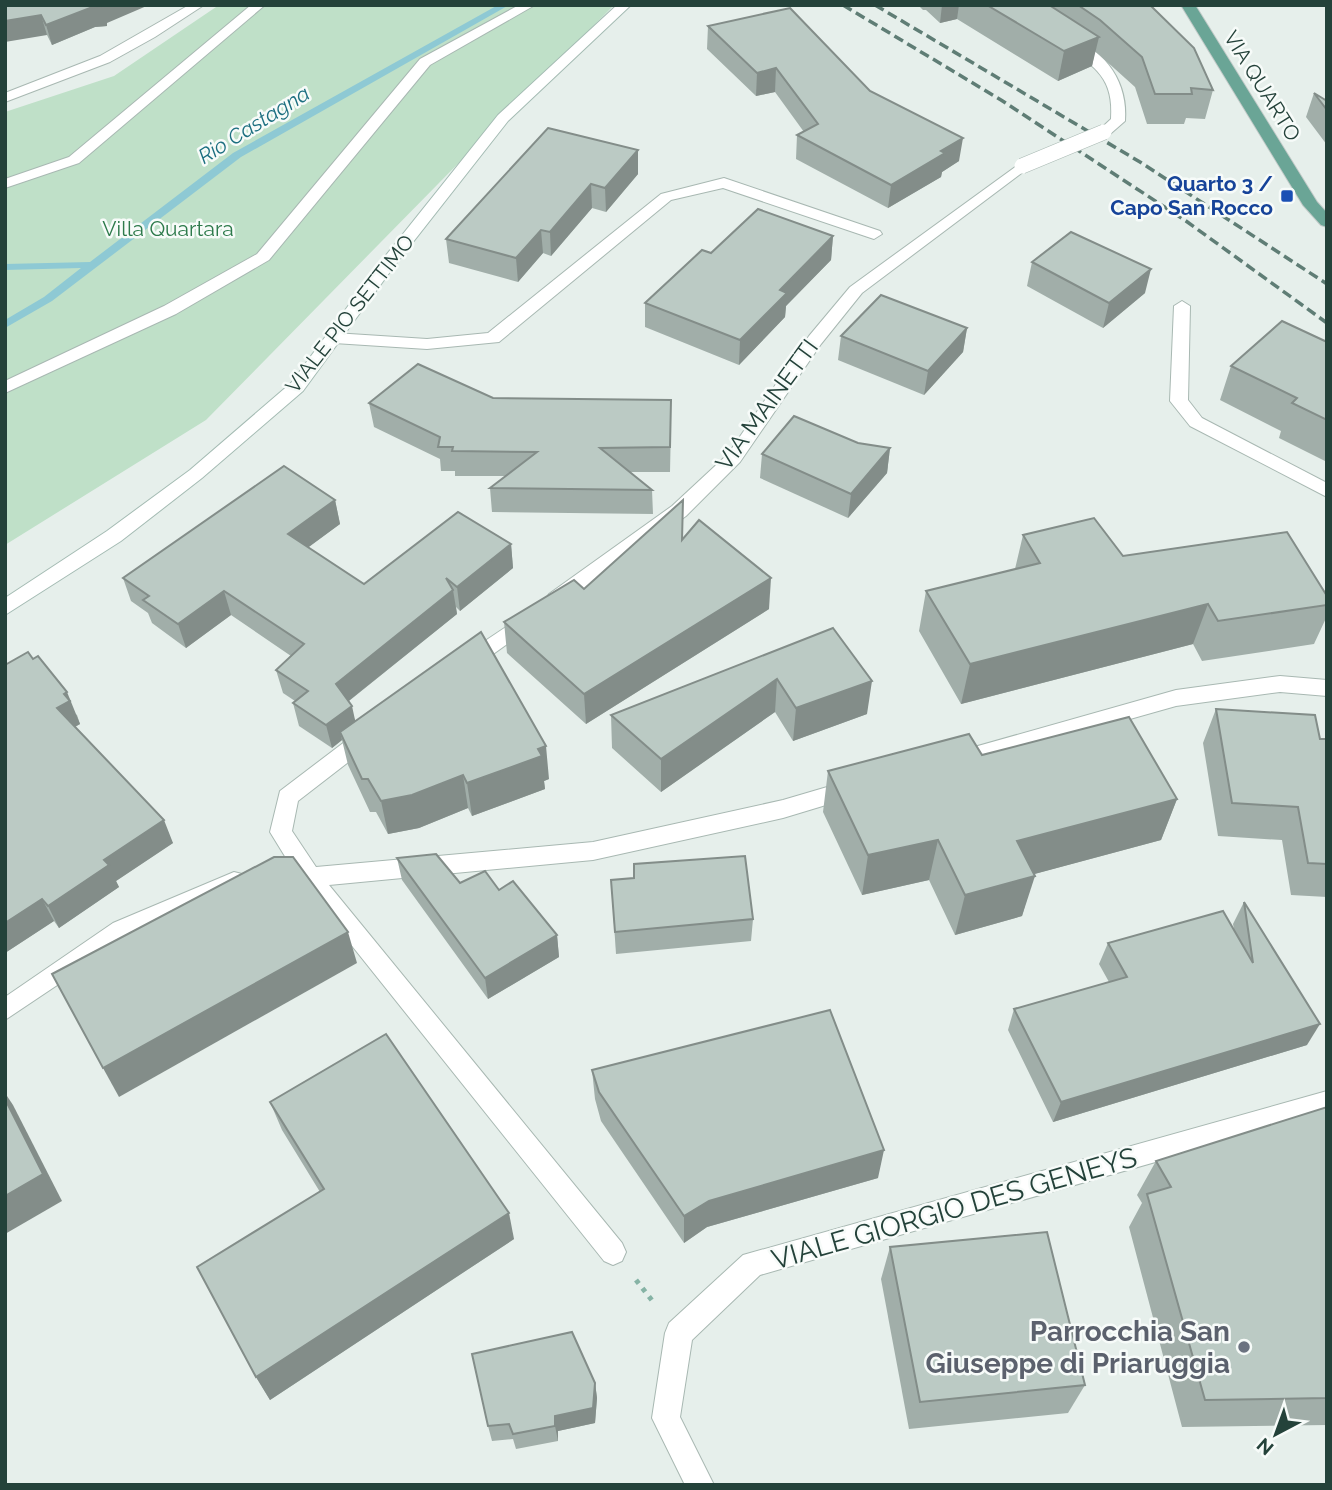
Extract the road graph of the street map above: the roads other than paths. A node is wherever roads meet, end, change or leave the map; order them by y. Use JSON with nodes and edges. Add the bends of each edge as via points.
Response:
{"nodes":[{"id":1,"x":198,"y":5,"type":"edge"},
{"id":2,"x":259,"y":5,"type":"edge"},
{"id":3,"x":529,"y":5,"type":"edge"},
{"id":4,"x":625,"y":5,"type":"edge"},
{"id":5,"x":1188,"y":5,"type":"edge"},
{"id":6,"x":1058,"y":35,"type":"edge"},
{"id":7,"x":5,"y":98,"type":"edge"},
{"id":8,"x":5,"y":184,"type":"edge"},
{"id":9,"x":1327,"y":222,"type":"edge"},
{"id":10,"x":874,"y":234,"type":"dead end"},
{"id":11,"x":1182,"y":306,"type":"dead end"},
{"id":12,"x":334,"y":338,"type":"junction"},
{"id":13,"x":5,"y":387,"type":"edge"},
{"id":14,"x":1327,"y":491,"type":"edge"},
{"id":15,"x":5,"y":608,"type":"edge"},
{"id":16,"x":452,"y":674,"type":"edge"},
{"id":17,"x":1327,"y":688,"type":"edge"},
{"id":18,"x":386,"y":722,"type":"edge"},
{"id":19,"x":927,"y":768,"type":"edge"},
{"id":20,"x":874,"y":783,"type":"edge"},
{"id":21,"x":310,"y":877,"type":"junction"},
{"id":22,"x":274,"y":878,"type":"edge"},
{"id":23,"x":250,"y":879,"type":"edge"},
{"id":24,"x":5,"y":1010,"type":"edge"},
{"id":25,"x":1327,"y":1102,"type":"edge"},
{"id":26,"x":613,"y":1252,"type":"road end"},
{"id":27,"x":700,"y":1485,"type":"edge"}],
"edges":[{"from":1,"to":7,"type":"street","via":[[106,60]]},
{"from":2,"to":8,"type":"street","via":[[74,160]]},
{"from":3,"to":13,"type":"street","via":[[425,62],[263,257],[170,310]]},
{"from":4,"to":12,"type":"street","name":"VIALE PIO SETTIMO","via":[[503,118]]},
{"from":5,"to":9,"type":"main road","name":"VIA QUARTO","via":[[1311,205]]},
{"from":6,"to":16,"type":"street","name":"VIA MAINETTI","bridge":true,"via":[[1114,79],[1121,102],[1118,121],[1104,132],[1022,166],[856,290],[815,340],[734,458],[679,511]]},
{"from":10,"to":12,"type":"street","via":[[724,183],[666,197],[494,338],[427,344]]},
{"from":11,"to":14,"type":"street","via":[[1179,401],[1196,422]]},
{"from":12,"to":15,"type":"street","name":"VIALE PIO SETTIMO","via":[[298,387],[196,474],[114,536]]},
{"from":17,"to":19,"type":"street","via":[[1280,684],[1176,698]]},
{"from":18,"to":21,"type":"street","via":[[288,797],[281,832]]},
{"from":20,"to":21,"type":"street","via":[[783,809],[593,851]]},
{"from":21,"to":22,"type":"street"},
{"from":21,"to":26,"type":"street"},
{"from":23,"to":24,"type":"street","via":[[238,879],[121,930]]},
{"from":25,"to":27,"type":"street","name":"VIALE GIORGIO DES GENEYS","via":[[752,1264],[679,1333],[666,1418]]}]}
